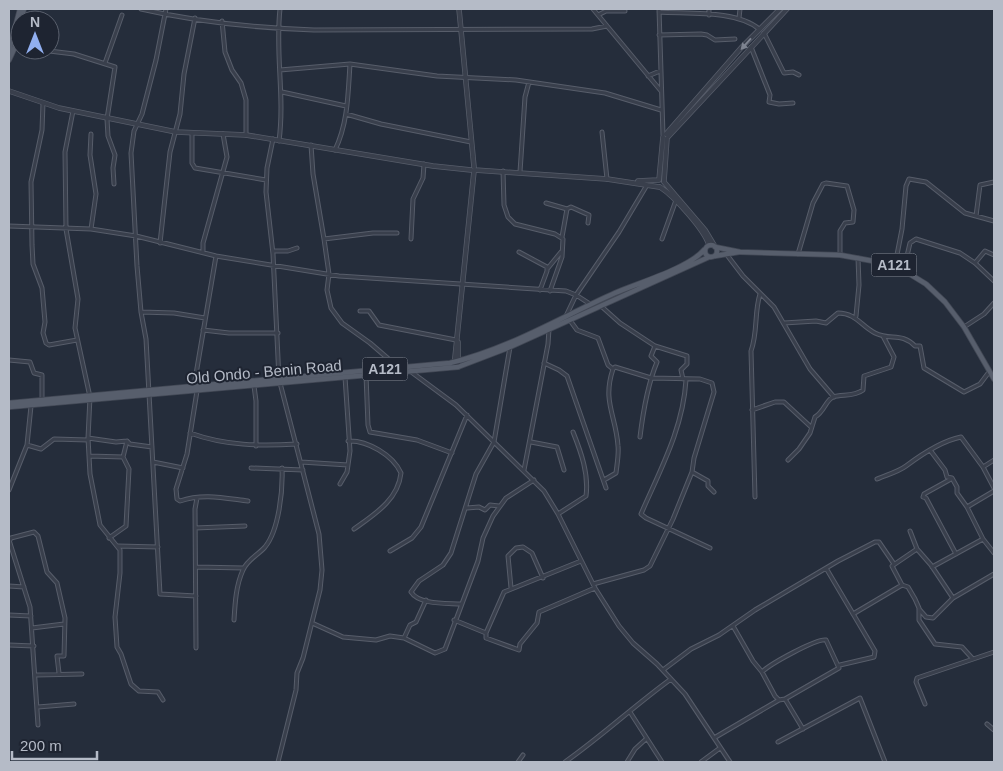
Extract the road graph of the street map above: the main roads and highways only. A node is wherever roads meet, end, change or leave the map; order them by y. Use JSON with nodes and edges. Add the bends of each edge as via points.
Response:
{"nodes":[{"id":1,"x":713,"y":246,"type":"junction"},
{"id":2,"x":704,"y":250,"type":"junction"},
{"id":3,"x":740,"y":252,"type":"junction"},
{"id":4,"x":715,"y":256,"type":"junction"},
{"id":5,"x":709,"y":257,"type":"junction"},
{"id":6,"x":568,"y":317,"type":"junction"},
{"id":7,"x":456,"y":364,"type":"junction"},
{"id":8,"x":408,"y":369,"type":"junction"},
{"id":9,"x":994,"y":379,"type":"edge"},
{"id":10,"x":280,"y":381,"type":"junction"},
{"id":11,"x":196,"y":389,"type":"junction"},
{"id":12,"x":90,"y":399,"type":"junction"},
{"id":13,"x":9,"y":403,"type":"edge"},
{"id":14,"x":40,"y":403,"type":"junction"},
{"id":15,"x":9,"y":407,"type":"edge"}],
"edges":[{"from":1,"to":2,"type":"main road","name":"Old Ondo - Benin Road"},
{"from":1,"to":3,"type":"main road","name":"Old Ondo - Benin Road","number":"A121"},
{"from":1,"to":4,"type":"main road","via":[[717,252]]},
{"from":2,"to":5,"type":"main road"},
{"from":2,"to":6,"type":"main road","name":"Old Ondo - Benin Road","number":"A121","via":[[689,262],[590,304]]},
{"from":3,"to":4,"type":"main road","name":"Old Ondo - Benin Road","number":"A121"},
{"from":3,"to":9,"type":"main road","name":"Old Ondo - Benin Road","number":"A121","via":[[840,255],[895,265],[932,289],[964,327]]},
{"from":4,"to":5,"type":"main road","name":"Old Ondo - Benin Road"},
{"from":5,"to":6,"type":"main road","name":"Old Ondo - Benin Road","number":"A121"},
{"from":6,"to":7,"type":"main road","name":"Old Ondo - Benin Road","number":"A121"},
{"from":6,"to":7,"type":"main road","name":"Old Ondo - Benin Road","number":"A121","via":[[510,347]]},
{"from":7,"to":8,"type":"main road","name":"Old Ondo - Benin Road","number":"A121"},
{"from":8,"to":10,"type":"main road","name":"Old Ondo - Benin Road","number":"A121"},
{"from":8,"to":10,"type":"main road","name":"Old Ondo - Benin Road","number":"A121"},
{"from":10,"to":11,"type":"main road","name":"Old Ondo - Benin Road","number":"A121"},
{"from":10,"to":11,"type":"main road","name":"Old Ondo - Benin Road","number":"A121","via":[[254,386]]},
{"from":11,"to":12,"type":"main road","name":"Old Ondo - Benin Road","number":"A121"},
{"from":12,"to":14,"type":"main road","name":"Old Ondo - Benin Road","number":"A121"},
{"from":12,"to":14,"type":"main road","name":"Old Ondo - Benin Road","number":"A121"},
{"from":13,"to":14,"type":"main road","name":"Old Ondo - Benin Road","number":"A121"},
{"from":14,"to":15,"type":"main road","name":"Old Ondo - Benin Road","number":"A121"}]}
